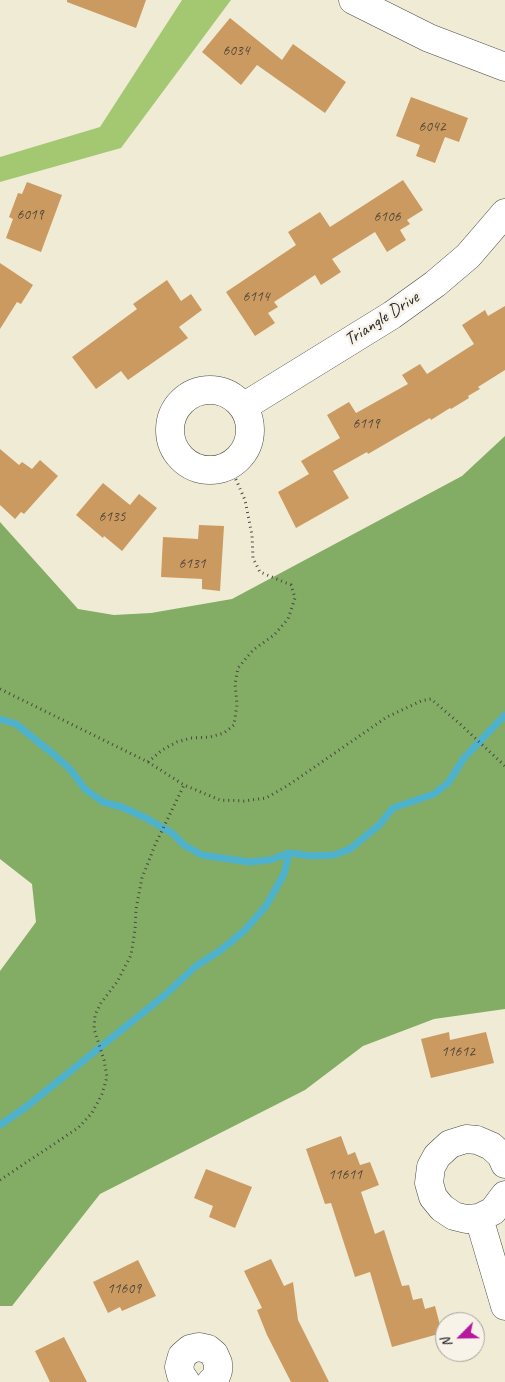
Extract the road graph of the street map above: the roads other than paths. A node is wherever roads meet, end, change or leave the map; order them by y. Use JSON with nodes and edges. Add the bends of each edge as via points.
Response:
{"nodes":[{"id":1,"x":353,"y":0,"type":"edge"},
{"id":2,"x":505,"y":68,"type":"edge"},
{"id":3,"x":505,"y":213,"type":"edge"},
{"id":4,"x":243,"y":407,"type":"junction"},
{"id":5,"x":505,"y":1164,"type":"edge"},
{"id":6,"x":505,"y":1195,"type":"edge"},
{"id":7,"x":479,"y":1218,"type":"junction"},
{"id":8,"x":505,"y":1306,"type":"edge"},
{"id":9,"x":186,"y":1382,"type":"edge"},
{"id":10,"x":211,"y":1382,"type":"edge"}],
"edges":[{"from":1,"to":2,"type":"street","via":[[429,38]]},
{"from":3,"to":4,"type":"street","name":"Triangle Drive","via":[[468,256],[436,284]]},
{"from":4,"to":4,"type":"street","via":[[231,395],[217,390],[203,390],[188,396],[176,407],[170,421],[173,447],[182,460],[207,471],[223,469],[240,458],[251,434],[249,418]]},
{"from":5,"to":7,"type":"street","via":[[491,1146],[477,1140],[466,1139],[450,1144],[436,1156],[429,1183],[433,1197],[454,1216]]},
{"from":6,"to":7,"type":"street","via":[[493,1211]]},
{"from":7,"to":8,"type":"street"},
{"from":9,"to":10,"type":"street","via":[[179,1367],[182,1356],[199,1347],[214,1354],[218,1363],[218,1371]]}]}
